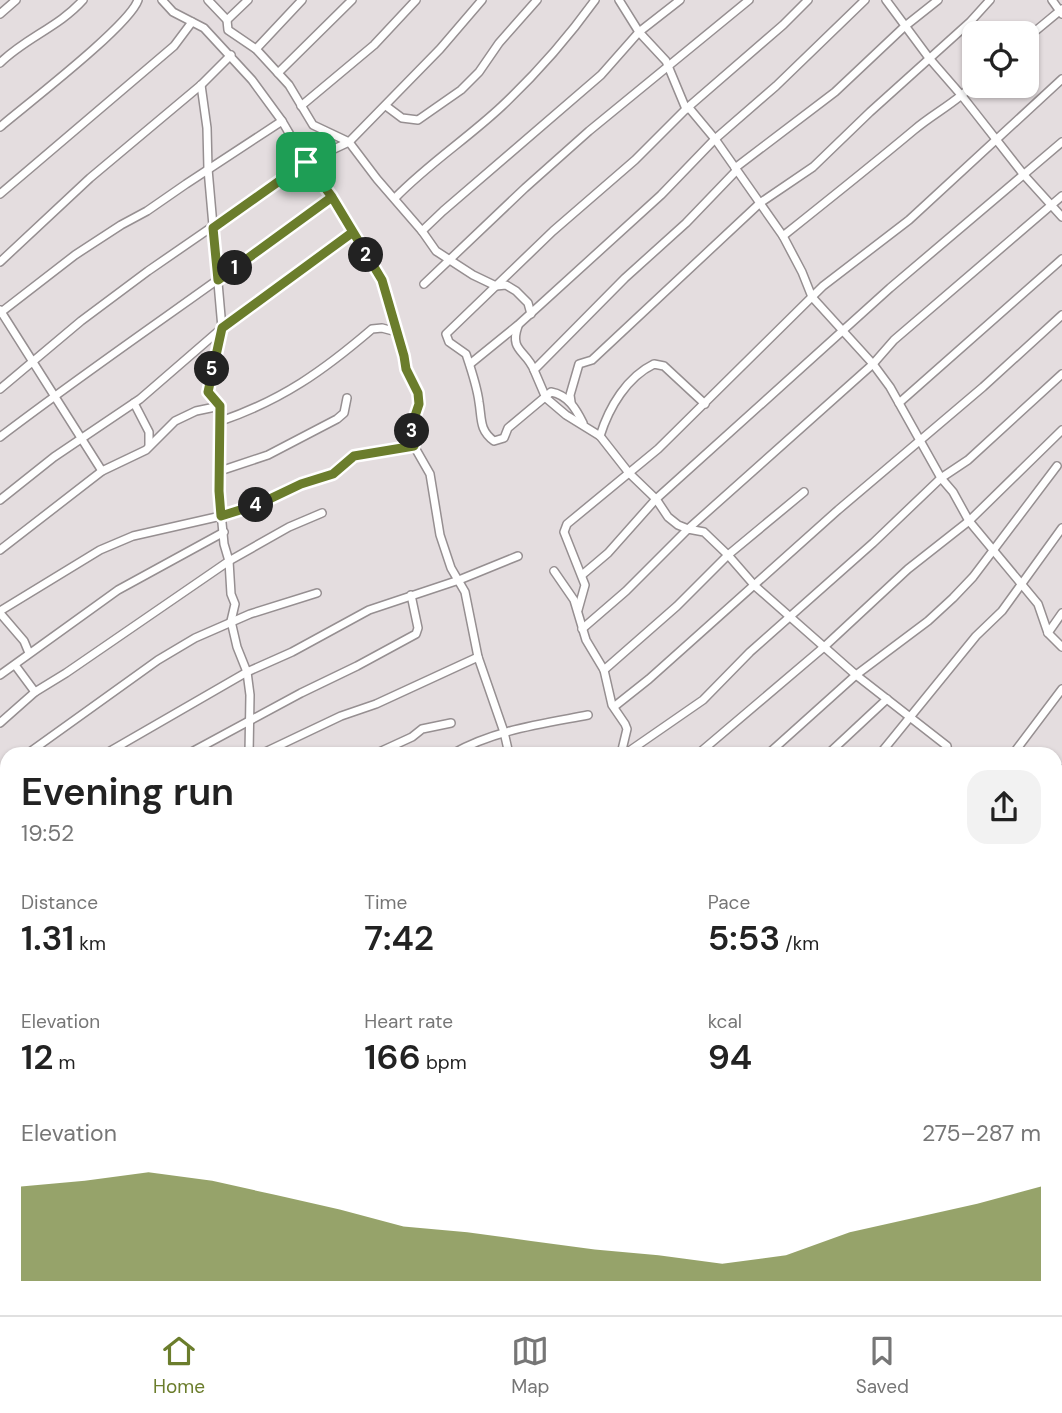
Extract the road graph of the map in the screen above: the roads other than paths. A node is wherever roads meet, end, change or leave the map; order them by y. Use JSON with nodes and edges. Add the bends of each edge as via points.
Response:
{"nodes":[{"id":1,"x":16,"y":0,"type":"edge"},
{"id":2,"x":83,"y":0,"type":"edge"},
{"id":3,"x":138,"y":0,"type":"edge"},
{"id":4,"x":162,"y":0,"type":"edge"},
{"id":5,"x":208,"y":0,"type":"edge"},
{"id":6,"x":248,"y":0,"type":"edge"},
{"id":7,"x":302,"y":0,"type":"edge"},
{"id":8,"x":352,"y":0,"type":"edge"},
{"id":9,"x":416,"y":0,"type":"edge"},
{"id":10,"x":482,"y":0,"type":"edge"},
{"id":11,"x":537,"y":0,"type":"edge"},
{"id":12,"x":595,"y":0,"type":"edge"},
{"id":13,"x":619,"y":0,"type":"edge"},
{"id":14,"x":680,"y":0,"type":"edge"},
{"id":15,"x":749,"y":0,"type":"edge"},
{"id":16,"x":808,"y":0,"type":"edge"},
{"id":17,"x":865,"y":0,"type":"edge"},
{"id":18,"x":886,"y":0,"type":"edge"},
{"id":19,"x":938,"y":0,"type":"edge"},
{"id":20,"x":990,"y":0,"type":"edge"},
{"id":21,"x":1052,"y":0,"type":"edge"},
{"id":22,"x":1061,"y":12,"type":"edge"},
{"id":23,"x":0,"y":14,"type":"edge"},
{"id":24,"x":228,"y":20,"type":"junction"},
{"id":25,"x":192,"y":22,"type":"junction"},
{"id":26,"x":904,"y":27,"type":"junction"},
{"id":27,"x":1039,"y":29,"type":"edge"},
{"id":28,"x":639,"y":32,"type":"junction"},
{"id":29,"x":256,"y":49,"type":"junction"},
{"id":30,"x":231,"y":55,"type":"junction"},
{"id":31,"x":929,"y":58,"type":"junction"},
{"id":32,"x":0,"y":63,"type":"edge"},
{"id":33,"x":668,"y":67,"type":"junction"},
{"id":34,"x":278,"y":73,"type":"junction"},
{"id":35,"x":1062,"y":79,"type":"edge"},
{"id":36,"x":201,"y":85,"type":"junction"},
{"id":37,"x":962,"y":96,"type":"joint"},
{"id":38,"x":964,"y":98,"type":"edge"},
{"id":39,"x":301,"y":106,"type":"junction"},
{"id":40,"x":386,"y":106,"type":"junction"},
{"id":41,"x":686,"y":109,"type":"junction"},
{"id":42,"x":282,"y":121,"type":"junction"},
{"id":43,"x":0,"y":127,"type":"edge"},
{"id":44,"x":715,"y":139,"type":"junction"},
{"id":45,"x":997,"y":139,"type":"junction"},
{"id":46,"x":349,"y":142,"type":"junction"},
{"id":47,"x":1062,"y":142,"type":"edge"},
{"id":48,"x":306,"y":162,"type":"junction"},
{"id":49,"x":208,"y":169,"type":"junction"},
{"id":50,"x":736,"y":170,"type":"junction"},
{"id":51,"x":1024,"y":175,"type":"junction"},
{"id":52,"x":0,"y":194,"type":"edge"},
{"id":53,"x":1062,"y":196,"type":"edge"},
{"id":54,"x":332,"y":197,"type":"junction"},
{"id":55,"x":395,"y":198,"type":"junction"},
{"id":56,"x":760,"y":202,"type":"junction"},
{"id":57,"x":1052,"y":205,"type":"junction"},
{"id":58,"x":1062,"y":217,"type":"edge"},
{"id":59,"x":213,"y":228,"type":"junction"},
{"id":60,"x":422,"y":231,"type":"junction"},
{"id":61,"x":353,"y":232,"type":"junction"},
{"id":62,"x":782,"y":236,"type":"junction"},
{"id":63,"x":1062,"y":259,"type":"edge"},
{"id":64,"x":448,"y":260,"type":"junction"},
{"id":65,"x":0,"y":262,"type":"edge"},
{"id":66,"x":218,"y":280,"type":"junction"},
{"id":67,"x":424,"y":284,"type":"dead end"},
{"id":68,"x":496,"y":286,"type":"junction"},
{"id":69,"x":812,"y":297,"type":"junction"},
{"id":70,"x":1,"y":311,"type":"edge"},
{"id":71,"x":531,"y":314,"type":"junction"},
{"id":72,"x":1062,"y":315,"type":"edge"},
{"id":73,"x":519,"y":324,"type":"junction"},
{"id":74,"x":222,"y":328,"type":"junction"},
{"id":75,"x":397,"y":332,"type":"junction"},
{"id":76,"x":844,"y":333,"type":"junction"},
{"id":77,"x":34,"y":362,"type":"junction"},
{"id":78,"x":470,"y":364,"type":"junction"},
{"id":79,"x":873,"y":364,"type":"junction"},
{"id":80,"x":534,"y":370,"type":"junction"},
{"id":81,"x":1062,"y":374,"type":"edge"},
{"id":82,"x":0,"y":389,"type":"edge"},
{"id":83,"x":55,"y":395,"type":"junction"},
{"id":84,"x":347,"y":398,"type":"dead end"},
{"id":85,"x":546,"y":398,"type":"junction"},
{"id":86,"x":571,"y":402,"type":"junction"},
{"id":87,"x":899,"y":402,"type":"junction"},
{"id":88,"x":134,"y":403,"type":"junction"},
{"id":89,"x":705,"y":404,"type":"junction"},
{"id":90,"x":220,"y":406,"type":"junction"},
{"id":91,"x":221,"y":421,"type":"junction"},
{"id":92,"x":583,"y":424,"type":"junction"},
{"id":93,"x":1062,"y":430,"type":"edge"},
{"id":94,"x":0,"y":436,"type":"edge"},
{"id":95,"x":600,"y":436,"type":"junction"},
{"id":96,"x":82,"y":438,"type":"junction"},
{"id":97,"x":921,"y":441,"type":"junction"},
{"id":98,"x":149,"y":445,"type":"junction"},
{"id":99,"x":414,"y":446,"type":"junction"},
{"id":100,"x":1057,"y":466,"type":"dead end"},
{"id":101,"x":103,"y":471,"type":"junction"},
{"id":102,"x":220,"y":471,"type":"junction"},
{"id":103,"x":629,"y":474,"type":"junction"},
{"id":104,"x":941,"y":478,"type":"junction"},
{"id":105,"x":804,"y":492,"type":"dead end"},
{"id":106,"x":656,"y":499,"type":"junction"},
{"id":107,"x":0,"y":500,"type":"edge"},
{"id":108,"x":322,"y":513,"type":"dead end"},
{"id":109,"x":221,"y":516,"type":"junction"},
{"id":110,"x":969,"y":521,"type":"junction"},
{"id":111,"x":1062,"y":528,"type":"edge"},
{"id":112,"x":688,"y":529,"type":"junction"},
{"id":113,"x":224,"y":532,"type":"junction"},
{"id":114,"x":0,"y":551,"type":"edge"},
{"id":115,"x":992,"y":551,"type":"junction"},
{"id":116,"x":728,"y":555,"type":"junction"},
{"id":117,"x":517,"y":556,"type":"dead end"},
{"id":118,"x":229,"y":561,"type":"junction"},
{"id":119,"x":554,"y":571,"type":"dead end"},
{"id":120,"x":582,"y":575,"type":"junction"},
{"id":121,"x":459,"y":580,"type":"junction"},
{"id":122,"x":1019,"y":584,"type":"junction"},
{"id":123,"x":755,"y":586,"type":"junction"},
{"id":124,"x":317,"y":593,"type":"dead end"},
{"id":125,"x":411,"y":595,"type":"junction"},
{"id":126,"x":578,"y":610,"type":"junction"},
{"id":127,"x":0,"y":612,"type":"edge"},
{"id":128,"x":1062,"y":613,"type":"edge"},
{"id":129,"x":791,"y":617,"type":"junction"},
{"id":130,"x":231,"y":621,"type":"junction"},
{"id":131,"x":582,"y":629,"type":"junction"},
{"id":132,"x":1048,"y":633,"type":"junction"},
{"id":133,"x":824,"y":647,"type":"junction"},
{"id":134,"x":1062,"y":647,"type":"edge"},
{"id":135,"x":29,"y":653,"type":"junction"},
{"id":136,"x":478,"y":657,"type":"junction"},
{"id":137,"x":15,"y":665,"type":"junction"},
{"id":138,"x":604,"y":670,"type":"junction"},
{"id":139,"x":247,"y":673,"type":"junction"},
{"id":140,"x":0,"y":675,"type":"edge"},
{"id":141,"x":856,"y":675,"type":"junction"},
{"id":142,"x":1062,"y":689,"type":"edge"},
{"id":143,"x":35,"y":692,"type":"junction"},
{"id":144,"x":887,"y":699,"type":"junction"},
{"id":145,"x":615,"y":706,"type":"junction"},
{"id":146,"x":587,"y":715,"type":"dead end"},
{"id":147,"x":909,"y":717,"type":"junction"},
{"id":148,"x":248,"y":722,"type":"junction"},
{"id":149,"x":0,"y":723,"type":"edge"},
{"id":150,"x":451,"y":723,"type":"dead end"},
{"id":151,"x":504,"y":732,"type":"junction"},
{"id":152,"x":37,"y":747,"type":"edge"},
{"id":153,"x":117,"y":747,"type":"edge"},
{"id":154,"x":201,"y":747,"type":"edge"},
{"id":155,"x":249,"y":747,"type":"edge"},
{"id":156,"x":276,"y":747,"type":"edge"},
{"id":157,"x":390,"y":747,"type":"edge"},
{"id":158,"x":467,"y":747,"type":"edge"},
{"id":159,"x":507,"y":747,"type":"edge"},
{"id":160,"x":624,"y":747,"type":"edge"},
{"id":161,"x":633,"y":747,"type":"edge"},
{"id":162,"x":706,"y":747,"type":"edge"},
{"id":163,"x":776,"y":747,"type":"edge"},
{"id":164,"x":836,"y":747,"type":"edge"},
{"id":165,"x":885,"y":747,"type":"edge"},
{"id":166,"x":947,"y":747,"type":"edge"},
{"id":167,"x":1018,"y":747,"type":"edge"}],
"edges":[{"from":1,"to":23,"type":"street"},
{"from":2,"to":32,"type":"street","via":[[51,29],[33,36]]},
{"from":3,"to":43,"type":"street","via":[[118,26]]},
{"from":4,"to":25,"type":"street"},
{"from":5,"to":24,"type":"street"},
{"from":6,"to":24,"type":"street"},
{"from":7,"to":29,"type":"street"},
{"from":8,"to":34,"type":"street"},
{"from":9,"to":39,"type":"street","via":[[374,45]]},
{"from":10,"to":40,"type":"street"},
{"from":11,"to":40,"type":"street","via":[[461,90],[418,120],[402,118]]},
{"from":12,"to":55,"type":"street","via":[[564,43],[502,107]]},
{"from":13,"to":28,"type":"street"},
{"from":14,"to":28,"type":"street"},
{"from":15,"to":33,"type":"street"},
{"from":16,"to":41,"type":"street"},
{"from":17,"to":44,"type":"street"},
{"from":18,"to":26,"type":"street"},
{"from":19,"to":26,"type":"street"},
{"from":20,"to":31,"type":"street"},
{"from":21,"to":22,"type":"street"},
{"from":22,"to":27,"type":"street"},
{"from":24,"to":29,"type":"street","via":[[228,30]]},
{"from":25,"to":30,"type":"street"},
{"from":25,"to":52,"type":"street","via":[[174,46]]},
{"from":26,"to":31,"type":"street"},
{"from":26,"to":50,"type":"street","via":[[835,92]]},
{"from":28,"to":33,"type":"street"},
{"from":28,"to":60,"type":"street","via":[[601,75]]},
{"from":29,"to":34,"type":"street"},
{"from":30,"to":36,"type":"street"},
{"from":30,"to":42,"type":"street"},
{"from":31,"to":37,"type":"street"},
{"from":31,"to":56,"type":"street","via":[[813,167]]},
{"from":33,"to":41,"type":"street"},
{"from":33,"to":64,"type":"street","via":[[580,139]]},
{"from":34,"to":39,"type":"street"},
{"from":35,"to":45,"type":"street"},
{"from":36,"to":49,"type":"street"},
{"from":36,"to":65,"type":"street","via":[[90,178]]},
{"from":37,"to":62,"type":"street"},
{"from":38,"to":45,"type":"street"},
{"from":39,"to":46,"type":"street","via":[[318,128]]},
{"from":40,"to":46,"type":"street"},
{"from":41,"to":44,"type":"street"},
{"from":41,"to":68,"type":"street"},
{"from":42,"to":48,"type":"street"},
{"from":42,"to":49,"type":"street"},
{"from":44,"to":50,"type":"street"},
{"from":44,"to":71,"type":"street"},
{"from":45,"to":51,"type":"street"},
{"from":45,"to":69,"type":"street","via":[[909,220]]},
{"from":46,"to":48,"type":"street"},
{"from":46,"to":55,"type":"street"},
{"from":47,"to":51,"type":"street"},
{"from":48,"to":54,"type":"street"},
{"from":48,"to":59,"type":"street"},
{"from":49,"to":59,"type":"street"},
{"from":49,"to":70,"type":"street"},
{"from":50,"to":56,"type":"street"},
{"from":50,"to":80,"type":"street"},
{"from":51,"to":57,"type":"street"},
{"from":51,"to":76,"type":"street"},
{"from":53,"to":57,"type":"street"},
{"from":54,"to":61,"type":"street"},
{"from":54,"to":66,"type":"street"},
{"from":55,"to":60,"type":"street"},
{"from":56,"to":62,"type":"street"},
{"from":56,"to":86,"type":"street","via":[[592,360],[579,364]]},
{"from":57,"to":58,"type":"street"},
{"from":57,"to":79,"type":"street","via":[[894,340]]},
{"from":59,"to":66,"type":"street"},
{"from":59,"to":77,"type":"street","via":[[81,321]]},
{"from":60,"to":64,"type":"street","via":[[428,243]]},
{"from":61,"to":74,"type":"street"},
{"from":61,"to":75,"type":"street","via":[[382,280]]},
{"from":62,"to":69,"type":"street"},
{"from":63,"to":87,"type":"street"},
{"from":64,"to":67,"type":"street"},
{"from":64,"to":68,"type":"street"},
{"from":66,"to":74,"type":"street"},
{"from":66,"to":83,"type":"street"},
{"from":68,"to":71,"type":"street","via":[[516,290]]},
{"from":68,"to":78,"type":"street","via":[[446,334],[449,342],[464,350]]},
{"from":69,"to":76,"type":"street"},
{"from":69,"to":89,"type":"street"},
{"from":70,"to":77,"type":"street"},
{"from":71,"to":73,"type":"street"},
{"from":72,"to":97,"type":"street"},
{"from":73,"to":78,"type":"street"},
{"from":73,"to":80,"type":"street","via":[[515,345]]},
{"from":74,"to":88,"type":"street"},
{"from":74,"to":90,"type":"street","via":[[208,383],[210,397]]},
{"from":75,"to":91,"type":"street","via":[[372,330],[316,375],[256,409]]},
{"from":75,"to":99,"type":"street","via":[[406,369],[418,393],[411,428]]},
{"from":76,"to":79,"type":"street"},
{"from":76,"to":106,"type":"street"},
{"from":77,"to":82,"type":"street"},
{"from":77,"to":83,"type":"street"},
{"from":78,"to":85,"type":"street","via":[[480,421],[484,433],[494,441],[504,438],[508,428]]},
{"from":79,"to":87,"type":"street"},
{"from":79,"to":112,"type":"street"},
{"from":80,"to":85,"type":"street"},
{"from":81,"to":104,"type":"street","via":[[968,460]]},
{"from":83,"to":94,"type":"street"},
{"from":83,"to":96,"type":"street"},
{"from":84,"to":102,"type":"street","via":[[344,413],[337,419],[268,454]]},
{"from":85,"to":86,"type":"street","via":[[555,392]]},
{"from":85,"to":92,"type":"street"},
{"from":86,"to":92,"type":"street"},
{"from":87,"to":97,"type":"street"},
{"from":88,"to":96,"type":"street"},
{"from":88,"to":98,"type":"street","via":[[149,432]]},
{"from":89,"to":95,"type":"street","via":[[664,366],[654,364],[629,381]]},
{"from":89,"to":103,"type":"street"},
{"from":90,"to":91,"type":"street"},
{"from":90,"to":98,"type":"street","via":[[175,421]]},
{"from":91,"to":102,"type":"street"},
{"from":92,"to":95,"type":"street"},
{"from":93,"to":110,"type":"street"},
{"from":95,"to":103,"type":"street"},
{"from":96,"to":101,"type":"street"},
{"from":96,"to":107,"type":"street"},
{"from":97,"to":104,"type":"street"},
{"from":97,"to":123,"type":"street"},
{"from":98,"to":101,"type":"street"},
{"from":99,"to":109,"type":"street","via":[[354,456],[333,474]]},
{"from":99,"to":121,"type":"street","via":[[430,474],[440,535]]},
{"from":100,"to":115,"type":"street"},
{"from":101,"to":114,"type":"street"},
{"from":102,"to":109,"type":"street"},
{"from":103,"to":106,"type":"street"},
{"from":103,"to":120,"type":"street","via":[[565,527]]},
{"from":104,"to":110,"type":"street"},
{"from":104,"to":129,"type":"street"},
{"from":105,"to":116,"type":"street"},
{"from":106,"to":112,"type":"street","via":[[668,517]]},
{"from":106,"to":120,"type":"street"},
{"from":108,"to":118,"type":"street"},
{"from":109,"to":113,"type":"street"},
{"from":109,"to":127,"type":"street","via":[[133,536],[100,550]]},
{"from":110,"to":115,"type":"street"},
{"from":110,"to":133,"type":"street","via":[[908,569]]},
{"from":111,"to":122,"type":"street"},
{"from":112,"to":116,"type":"street","via":[[704,532]]},
{"from":112,"to":131,"type":"street"},
{"from":113,"to":118,"type":"street"},
{"from":113,"to":135,"type":"street","via":[[118,590]]},
{"from":115,"to":122,"type":"street"},
{"from":115,"to":141,"type":"street","via":[[928,621]]},
{"from":116,"to":123,"type":"street"},
{"from":116,"to":138,"type":"street"},
{"from":117,"to":121,"type":"street"},
{"from":118,"to":130,"type":"street","via":[[235,604]]},
{"from":118,"to":143,"type":"street"},
{"from":119,"to":126,"type":"street"},
{"from":120,"to":126,"type":"street","via":[[585,585]]},
{"from":121,"to":125,"type":"street"},
{"from":121,"to":136,"type":"street"},
{"from":122,"to":132,"type":"street","via":[[1038,604]]},
{"from":122,"to":147,"type":"street","via":[[1002,611]]},
{"from":123,"to":129,"type":"street"},
{"from":123,"to":145,"type":"street"},
{"from":124,"to":130,"type":"street"},
{"from":125,"to":139,"type":"street","via":[[369,610]]},
{"from":125,"to":148,"type":"street","via":[[416,634]]},
{"from":126,"to":131,"type":"street"},
{"from":127,"to":135,"type":"street"},
{"from":128,"to":132,"type":"street"},
{"from":129,"to":133,"type":"street"},
{"from":129,"to":161,"type":"street","via":[[703,700]]},
{"from":130,"to":139,"type":"street"},
{"from":130,"to":152,"type":"street","via":[[158,660]]},
{"from":131,"to":138,"type":"street"},
{"from":132,"to":134,"type":"street"},
{"from":133,"to":141,"type":"street"},
{"from":133,"to":162,"type":"street"},
{"from":135,"to":137,"type":"street"},
{"from":136,"to":151,"type":"street"},
{"from":136,"to":156,"type":"street"},
{"from":137,"to":140,"type":"street"},
{"from":137,"to":143,"type":"street"},
{"from":138,"to":145,"type":"street"},
{"from":139,"to":148,"type":"street"},
{"from":139,"to":153,"type":"street"},
{"from":141,"to":144,"type":"street"},
{"from":141,"to":163,"type":"street"},
{"from":142,"to":167,"type":"street"},
{"from":143,"to":149,"type":"street"},
{"from":144,"to":147,"type":"street"},
{"from":144,"to":164,"type":"street"},
{"from":145,"to":160,"type":"street","via":[[626,729]]},
{"from":146,"to":151,"type":"street"},
{"from":147,"to":165,"type":"street"},
{"from":147,"to":166,"type":"street"},
{"from":148,"to":154,"type":"street"},
{"from":148,"to":155,"type":"street"},
{"from":150,"to":157,"type":"street","via":[[422,729]]},
{"from":151,"to":158,"type":"street"},
{"from":151,"to":159,"type":"street"}]}
